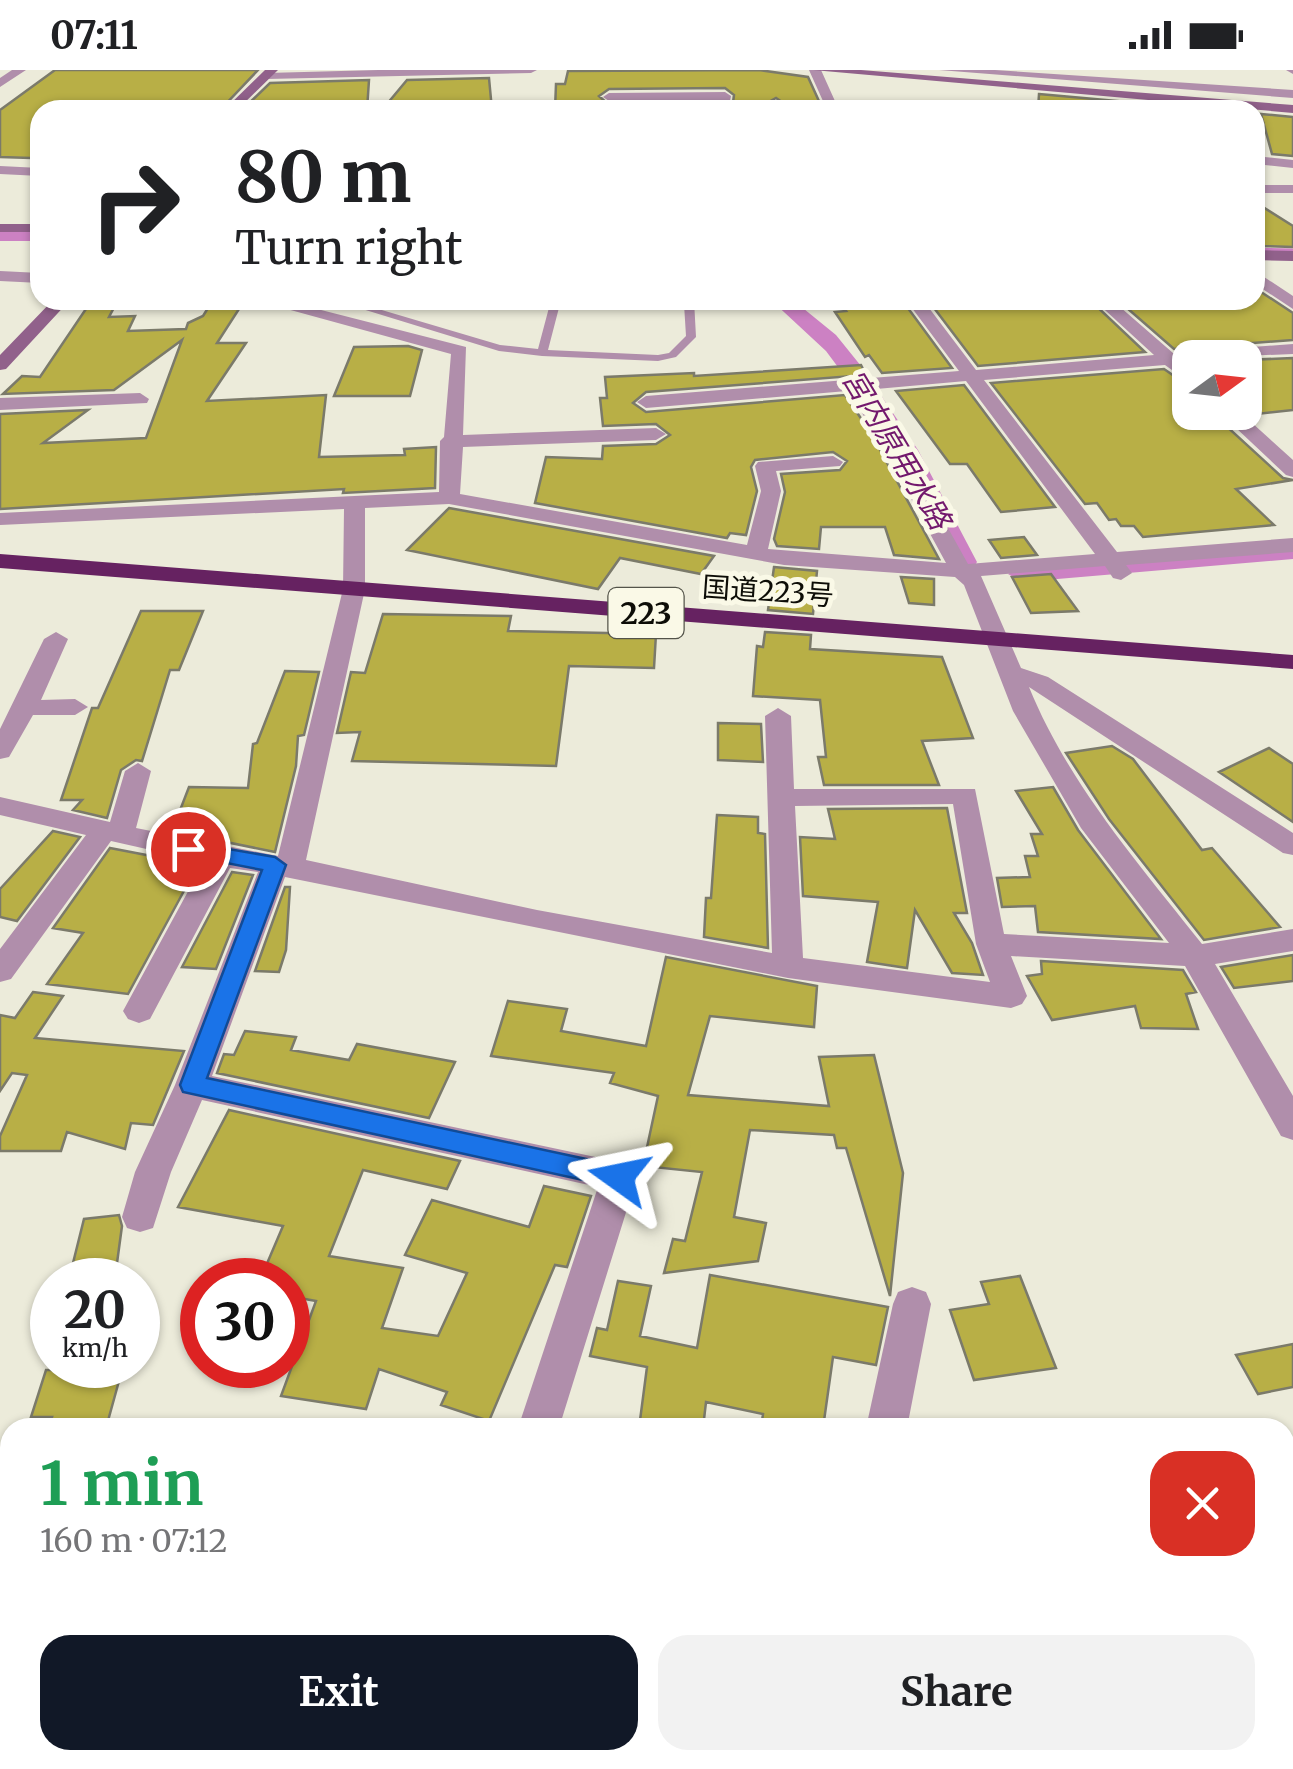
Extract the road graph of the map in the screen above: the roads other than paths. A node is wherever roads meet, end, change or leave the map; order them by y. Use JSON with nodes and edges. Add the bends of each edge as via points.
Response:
{"nodes":[{"id":1,"x":20,"y":70,"type":"edge"},
{"id":2,"x":531,"y":70,"type":"edge"},
{"id":3,"x":817,"y":70,"type":"edge"},
{"id":4,"x":946,"y":70,"type":"edge"},
{"id":5,"x":269,"y":73,"type":"edge"},
{"id":6,"x":931,"y":76,"type":"edge"},
{"id":7,"x":0,"y":82,"type":"edge"},
{"id":8,"x":1293,"y":94,"type":"edge"},
{"id":9,"x":609,"y":97,"type":"dead end"},
{"id":10,"x":241,"y":100,"type":"edge"},
{"id":11,"x":724,"y":100,"type":"edge"},
{"id":12,"x":829,"y":100,"type":"edge"},
{"id":13,"x":1194,"y":100,"type":"edge"},
{"id":14,"x":1265,"y":106,"type":"edge"},
{"id":15,"x":1293,"y":109,"type":"edge"},
{"id":16,"x":1265,"y":161,"type":"edge"},
{"id":17,"x":1293,"y":164,"type":"edge"},
{"id":18,"x":0,"y":170,"type":"edge"},
{"id":19,"x":30,"y":172,"type":"edge"},
{"id":20,"x":1265,"y":189,"type":"edge"},
{"id":21,"x":1293,"y":189,"type":"edge"},
{"id":22,"x":0,"y":228,"type":"edge"},
{"id":23,"x":30,"y":228,"type":"edge"},
{"id":24,"x":1265,"y":255,"type":"edge"},
{"id":25,"x":1293,"y":256,"type":"edge"},
{"id":26,"x":0,"y":276,"type":"edge"},
{"id":27,"x":30,"y":278,"type":"edge"},
{"id":28,"x":1265,"y":283,"type":"edge"},
{"id":29,"x":1293,"y":304,"type":"edge"},
{"id":30,"x":52,"y":310,"type":"edge"},
{"id":31,"x":301,"y":310,"type":"edge"},
{"id":32,"x":372,"y":310,"type":"edge"},
{"id":33,"x":553,"y":310,"type":"edge"},
{"id":34,"x":689,"y":310,"type":"edge"},
{"id":35,"x":922,"y":310,"type":"edge"},
{"id":36,"x":1113,"y":310,"type":"edge"},
{"id":37,"x":1293,"y":349,"type":"edge"},
{"id":38,"x":542,"y":353,"type":"junction"},
{"id":39,"x":1168,"y":358,"type":"junction"},
{"id":40,"x":1172,"y":362,"type":"edge"},
{"id":41,"x":0,"y":364,"type":"edge"},
{"id":42,"x":972,"y":375,"type":"junction"},
{"id":43,"x":854,"y":387,"type":"junction"},
{"id":44,"x":799,"y":391,"type":"junction"},
{"id":45,"x":140,"y":399,"type":"dead end"},
{"id":46,"x":646,"y":402,"type":"dead end"},
{"id":47,"x":0,"y":404,"type":"edge"},
{"id":48,"x":813,"y":412,"type":"dead end"},
{"id":49,"x":1248,"y":430,"type":"edge"},
{"id":50,"x":656,"y":434,"type":"dead end"},
{"id":51,"x":450,"y":441,"type":"junction"},
{"id":52,"x":833,"y":462,"type":"dead end"},
{"id":53,"x":1293,"y":471,"type":"edge"},
{"id":54,"x":449,"y":498,"type":"junction"},
{"id":55,"x":355,"y":505,"type":"junction"},
{"id":56,"x":0,"y":519,"type":"edge"},
{"id":57,"x":1293,"y":545,"type":"edge"},
{"id":58,"x":756,"y":553,"type":"junction"},
{"id":59,"x":1293,"y":558,"type":"edge"},
{"id":60,"x":0,"y":561,"type":"edge"},
{"id":61,"x":1118,"y":568,"type":"junction"},
{"id":62,"x":968,"y":576,"type":"junction"},
{"id":63,"x":354,"y":589,"type":"junction"},
{"id":64,"x":997,"y":638,"type":"junction"},
{"id":65,"x":56,"y":640,"type":"dead end"},
{"id":66,"x":1293,"y":662,"type":"edge"},
{"id":67,"x":1009,"y":672,"type":"junction"},
{"id":68,"x":75,"y":707,"type":"dead end"},
{"id":69,"x":25,"y":708,"type":"junction"},
{"id":70,"x":778,"y":716,"type":"dead end"},
{"id":71,"x":0,"y":751,"type":"edge"},
{"id":72,"x":138,"y":770,"type":"dead end"},
{"id":73,"x":781,"y":798,"type":"junction"},
{"id":74,"x":0,"y":806,"type":"edge"},
{"id":75,"x":112,"y":832,"type":"junction"},
{"id":76,"x":1293,"y":846,"type":"edge"},
{"id":77,"x":221,"y":857,"type":"junction"},
{"id":78,"x":282,"y":865,"type":"junction"},
{"id":79,"x":1293,"y":940,"type":"edge"},
{"id":80,"x":992,"y":944,"type":"junction"},
{"id":81,"x":5,"y":955,"type":"edge"},
{"id":82,"x":1194,"y":956,"type":"junction"},
{"id":83,"x":788,"y":968,"type":"junction"},
{"id":84,"x":139,"y":1011,"type":"dead end"},
{"id":85,"x":192,"y":1085,"type":"junction"},
{"id":86,"x":1293,"y":1126,"type":"edge"},
{"id":87,"x":140,"y":1217,"type":"dead end"},
{"id":88,"x":912,"y":1304,"type":"dead end"},
{"id":89,"x":541,"y":1418,"type":"edge"},
{"id":90,"x":888,"y":1418,"type":"edge"}],
"edges":[{"from":1,"to":7,"type":"street"},
{"from":2,"to":5,"type":"street","via":[[445,80]]},
{"from":3,"to":6,"type":"street"},
{"from":3,"to":12,"type":"street"},
{"from":4,"to":8,"type":"street"},
{"from":5,"to":10,"type":"street"},
{"from":6,"to":13,"type":"street"},
{"from":9,"to":11,"type":"street"},
{"from":14,"to":15,"type":"street"},
{"from":16,"to":17,"type":"street"},
{"from":18,"to":19,"type":"street"},
{"from":20,"to":21,"type":"street"},
{"from":22,"to":23,"type":"street"},
{"from":24,"to":25,"type":"street"},
{"from":26,"to":27,"type":"street"},
{"from":28,"to":29,"type":"street"},
{"from":30,"to":41,"type":"street"},
{"from":31,"to":51,"type":"street","via":[[460,351]]},
{"from":32,"to":38,"type":"lane","via":[[499,348]]},
{"from":33,"to":38,"type":"lane"},
{"from":34,"to":38,"type":"lane","via":[[691,337],[672,355]]},
{"from":35,"to":42,"type":"street"},
{"from":36,"to":39,"type":"street"},
{"from":37,"to":39,"type":"street"},
{"from":39,"to":40,"type":"street"},
{"from":39,"to":42,"type":"street"},
{"from":42,"to":43,"type":"street"},
{"from":42,"to":61,"type":"street"},
{"from":43,"to":44,"type":"street"},
{"from":43,"to":62,"type":"street"},
{"from":44,"to":46,"type":"street"},
{"from":44,"to":48,"type":"street"},
{"from":45,"to":47,"type":"street"},
{"from":49,"to":53,"type":"street"},
{"from":50,"to":51,"type":"street"},
{"from":51,"to":54,"type":"street"},
{"from":52,"to":58,"type":"street","via":[[765,466],[772,491]]},
{"from":54,"to":55,"type":"street"},
{"from":54,"to":58,"type":"street"},
{"from":55,"to":56,"type":"street"},
{"from":55,"to":63,"type":"street"},
{"from":57,"to":61,"type":"street"},
{"from":58,"to":62,"type":"street"},
{"from":59,"to":61,"type":"street"},
{"from":60,"to":63,"type":"highway","name":"国道223号","number":"223"},
{"from":61,"to":62,"type":"street"},
{"from":62,"to":64,"type":"street"},
{"from":63,"to":64,"type":"highway","name":"国道223号","number":"223"},
{"from":63,"to":78,"type":"street"},
{"from":64,"to":66,"type":"highway","name":"国道223号","number":"223"},
{"from":64,"to":67,"type":"street"},
{"from":65,"to":69,"type":"street"},
{"from":67,"to":76,"type":"street","via":[[1039,682]]},
{"from":67,"to":82,"type":"street","via":[[1091,822]]},
{"from":68,"to":69,"type":"street"},
{"from":69,"to":71,"type":"street"},
{"from":70,"to":73,"type":"street"},
{"from":72,"to":75,"type":"street"},
{"from":73,"to":80,"type":"street","via":[[965,795]]},
{"from":73,"to":83,"type":"street"},
{"from":74,"to":75,"type":"street"},
{"from":75,"to":77,"type":"street"},
{"from":75,"to":81,"type":"street"},
{"from":77,"to":78,"type":"street"},
{"from":77,"to":84,"type":"street"},
{"from":78,"to":83,"type":"street"},
{"from":78,"to":85,"type":"street"},
{"from":79,"to":82,"type":"street"},
{"from":80,"to":82,"type":"street"},
{"from":80,"to":83,"type":"street","via":[[1011,996]]},
{"from":82,"to":86,"type":"street"},
{"from":85,"to":87,"type":"street"},
{"from":85,"to":89,"type":"street","via":[[619,1177]]},
{"from":88,"to":90,"type":"street"}]}
